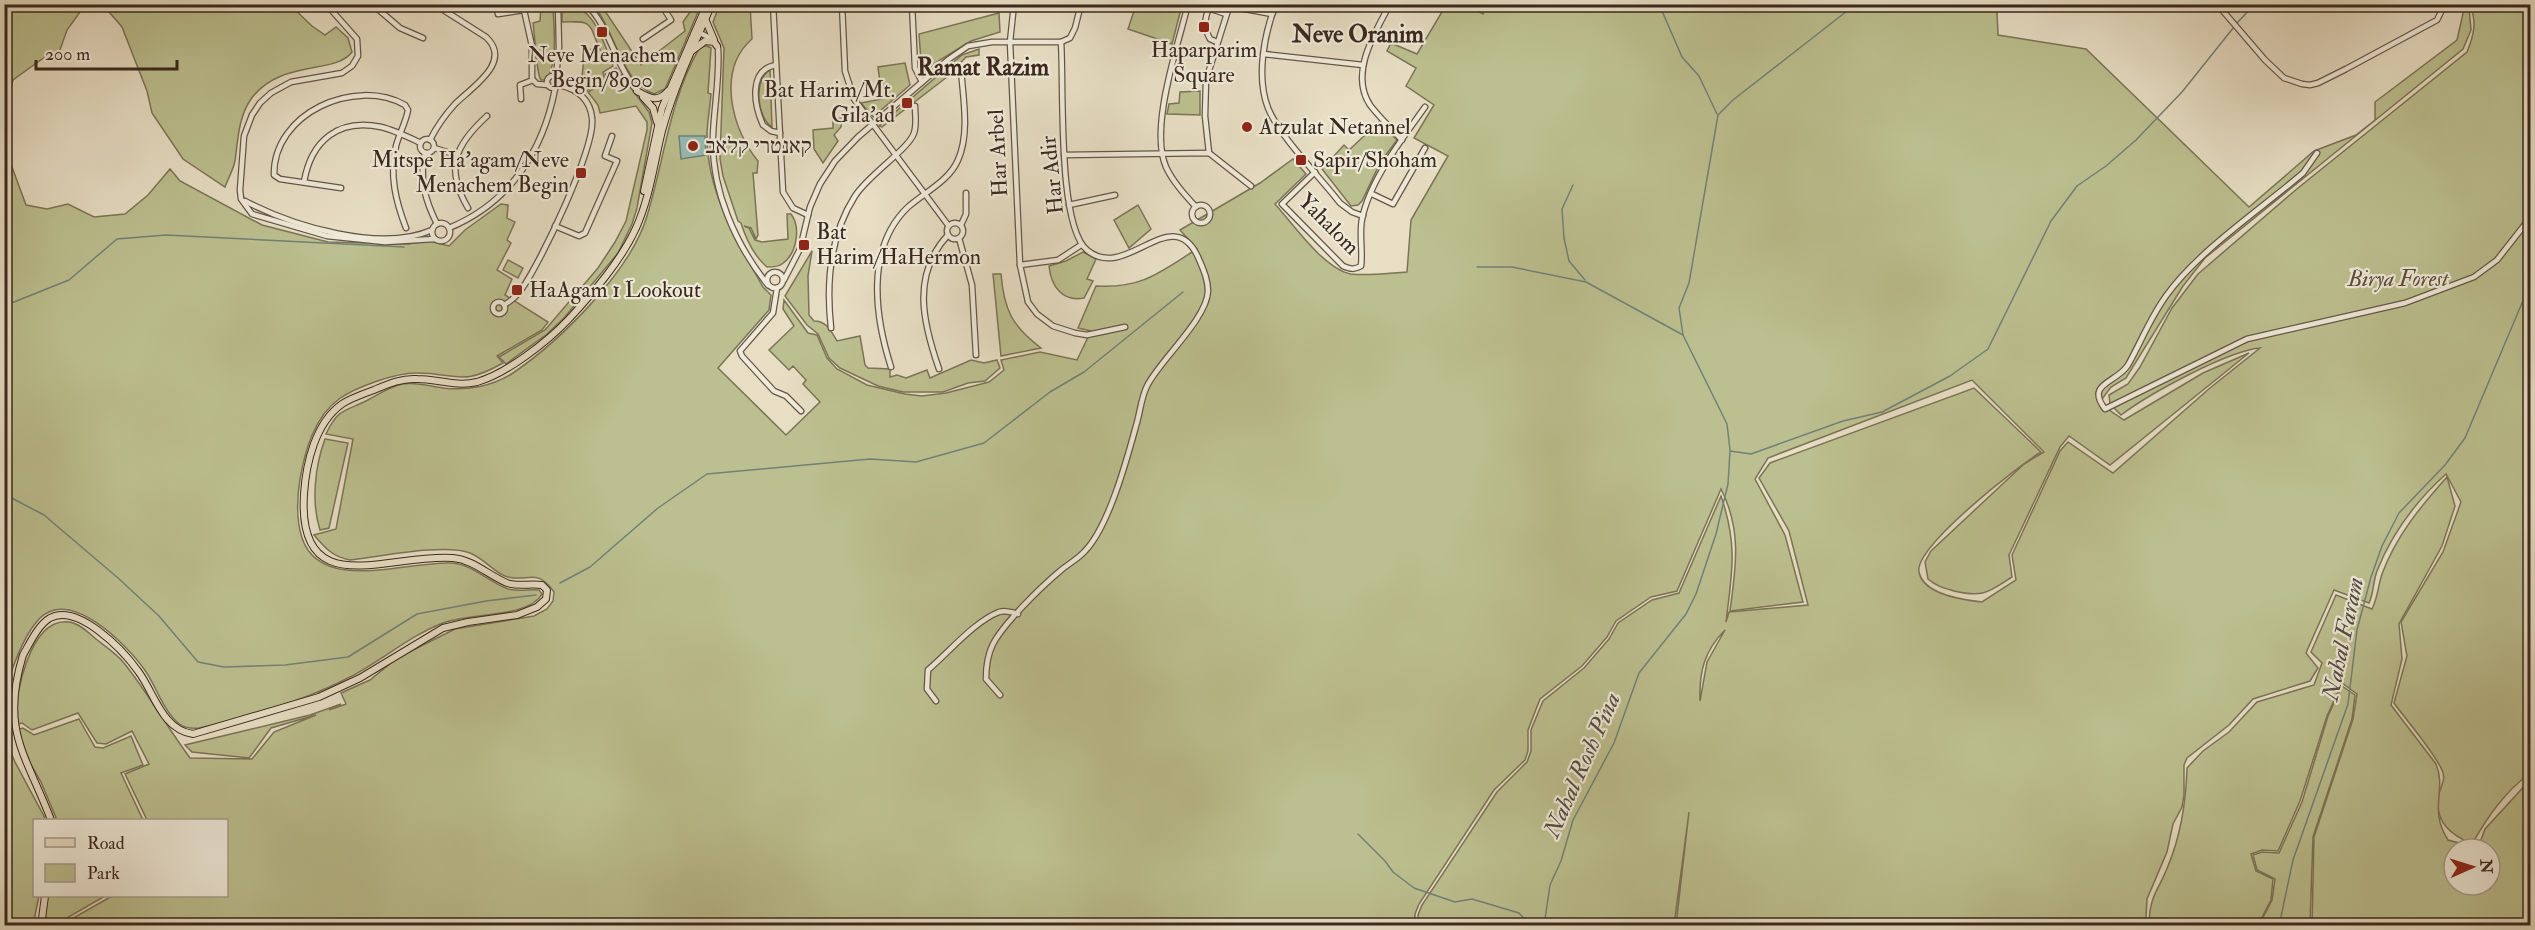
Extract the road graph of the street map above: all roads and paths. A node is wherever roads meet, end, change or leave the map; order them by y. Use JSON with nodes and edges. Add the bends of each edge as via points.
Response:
{"nodes":[{"id":1,"x":326,"y":4,"type":"edge"},
{"id":2,"x":372,"y":4,"type":"edge"},
{"id":3,"x":434,"y":4,"type":"edge"},
{"id":4,"x":496,"y":4,"type":"edge"},
{"id":5,"x":558,"y":4,"type":"edge"},
{"id":6,"x":586,"y":4,"type":"edge"},
{"id":7,"x":661,"y":4,"type":"edge"},
{"id":8,"x":707,"y":4,"type":"edge"},
{"id":9,"x":712,"y":4,"type":"edge"},
{"id":10,"x":773,"y":4,"type":"edge"},
{"id":11,"x":842,"y":4,"type":"edge"},
{"id":12,"x":912,"y":4,"type":"edge"},
{"id":13,"x":1014,"y":4,"type":"edge"},
{"id":14,"x":1081,"y":4,"type":"edge"},
{"id":15,"x":1188,"y":4,"type":"edge"},
{"id":16,"x":1196,"y":4,"type":"edge"},
{"id":17,"x":1276,"y":4,"type":"edge"},
{"id":18,"x":1390,"y":4,"type":"edge"},
{"id":19,"x":2445,"y":4,"type":"edge"},
{"id":20,"x":1229,"y":5,"type":"edge"},
{"id":21,"x":2219,"y":5,"type":"edge"},
{"id":22,"x":1209,"y":8,"type":"junction"},
{"id":23,"x":1226,"y":14,"type":"junction"},
{"id":24,"x":1272,"y":14,"type":"junction"},
{"id":25,"x":707,"y":16,"type":"junction"},
{"id":26,"x":697,"y":32,"type":"junction"},
{"id":27,"x":423,"y":38,"type":"dead end"},
{"id":28,"x":643,"y":39,"type":"dead end"},
{"id":29,"x":1010,"y":42,"type":"junction"},
{"id":30,"x":1061,"y":42,"type":"junction"},
{"id":31,"x":1217,"y":42,"type":"junction"},
{"id":32,"x":716,"y":43,"type":"junction"},
{"id":33,"x":691,"y":52,"type":"junction"},
{"id":34,"x":1264,"y":54,"type":"junction"},
{"id":35,"x":776,"y":65,"type":"junction"},
{"id":36,"x":1363,"y":65,"type":"junction"},
{"id":37,"x":960,"y":69,"type":"dead end"},
{"id":38,"x":556,"y":76,"type":"junction"},
{"id":39,"x":533,"y":80,"type":"junction"},
{"id":40,"x":922,"y":82,"type":"junction"},
{"id":41,"x":548,"y":85,"type":"junction"},
{"id":42,"x":672,"y":85,"type":"junction"},
{"id":43,"x":557,"y":87,"type":"junction"},
{"id":44,"x":637,"y":91,"type":"junction"},
{"id":45,"x":643,"y":97,"type":"junction"},
{"id":46,"x":521,"y":99,"type":"dead end"},
{"id":47,"x":915,"y":106,"type":"dead end"},
{"id":48,"x":1425,"y":107,"type":"dead end"},
{"id":49,"x":666,"y":108,"type":"junction"},
{"id":50,"x":487,"y":116,"type":"dead end"},
{"id":51,"x":872,"y":126,"type":"junction"},
{"id":52,"x":780,"y":133,"type":"junction"},
{"id":53,"x":400,"y":134,"type":"junction"},
{"id":54,"x":612,"y":136,"type":"dead end"},
{"id":55,"x":655,"y":137,"type":"junction"},
{"id":56,"x":430,"y":140,"type":"junction"},
{"id":57,"x":1402,"y":140,"type":"junction"},
{"id":58,"x":420,"y":142,"type":"junction"},
{"id":59,"x":434,"y":148,"type":"junction"},
{"id":60,"x":1425,"y":148,"type":"dead end"},
{"id":61,"x":425,"y":153,"type":"junction"},
{"id":62,"x":1162,"y":153,"type":"junction"},
{"id":63,"x":1209,"y":153,"type":"junction"},
{"id":64,"x":2317,"y":153,"type":"dead end"},
{"id":65,"x":457,"y":155,"type":"junction"},
{"id":66,"x":895,"y":155,"type":"junction"},
{"id":67,"x":1064,"y":155,"type":"junction"},
{"id":68,"x":1315,"y":172,"type":"junction"},
{"id":69,"x":304,"y":182,"type":"junction"},
{"id":70,"x":1251,"y":186,"type":"dead end"},
{"id":71,"x":341,"y":188,"type":"dead end"},
{"id":72,"x":966,"y":193,"type":"dead end"},
{"id":73,"x":924,"y":194,"type":"junction"},
{"id":74,"x":1372,"y":194,"type":"junction"},
{"id":75,"x":1115,"y":195,"type":"dead end"},
{"id":76,"x":242,"y":200,"type":"junction"},
{"id":77,"x":1069,"y":205,"type":"junction"},
{"id":78,"x":1196,"y":207,"type":"dead end"},
{"id":79,"x":468,"y":208,"type":"dead end"},
{"id":80,"x":808,"y":215,"type":"junction"},
{"id":81,"x":1363,"y":216,"type":"junction"},
{"id":82,"x":2530,"y":218,"type":"edge"},
{"id":83,"x":437,"y":224,"type":"junction"},
{"id":84,"x":948,"y":225,"type":"junction"},
{"id":85,"x":961,"y":225,"type":"junction"},
{"id":86,"x":555,"y":226,"type":"junction"},
{"id":87,"x":406,"y":228,"type":"dead end"},
{"id":88,"x":449,"y":228,"type":"junction"},
{"id":89,"x":432,"y":230,"type":"junction"},
{"id":90,"x":948,"y":236,"type":"junction"},
{"id":91,"x":959,"y":238,"type":"junction"},
{"id":92,"x":435,"y":239,"type":"junction"},
{"id":93,"x":1082,"y":245,"type":"junction"},
{"id":94,"x":627,"y":246,"type":"junction"},
{"id":95,"x":793,"y":261,"type":"junction"},
{"id":96,"x":756,"y":265,"type":"junction"},
{"id":97,"x":1020,"y":265,"type":"junction"},
{"id":98,"x":776,"y":272,"type":"junction"},
{"id":99,"x":784,"y":280,"type":"junction"},
{"id":100,"x":768,"y":285,"type":"junction"},
{"id":101,"x":777,"y":288,"type":"junction"},
{"id":102,"x":504,"y":305,"type":"dead end"},
{"id":103,"x":1125,"y":327,"type":"dead end"},
{"id":104,"x":831,"y":328,"type":"dead end"},
{"id":105,"x":976,"y":355,"type":"dead end"},
{"id":106,"x":891,"y":367,"type":"dead end"},
{"id":107,"x":939,"y":369,"type":"dead end"},
{"id":108,"x":801,"y":411,"type":"dead end"},
{"id":109,"x":1018,"y":614,"type":"junction"},
{"id":110,"x":1000,"y":695,"type":"dead end"},
{"id":111,"x":936,"y":701,"type":"dead end"},
{"id":112,"x":6,"y":711,"type":"dead end"},
{"id":113,"x":8,"y":726,"type":"dead end"},
{"id":114,"x":50,"y":819,"type":"edge"},
{"id":115,"x":45,"y":897,"type":"edge"},
{"id":116,"x":41,"y":926,"type":"edge"}],
"edges":[{"from":1,"to":76,"type":"street","via":[[357,39],[359,51],[352,66],[342,73],[291,82],[260,103],[244,136]]},
{"from":2,"to":27,"type":"street","via":[[400,28]]},
{"from":3,"to":56,"type":"street","via":[[486,37],[495,57],[489,73],[446,115]]},
{"from":4,"to":39,"type":"street","via":[[498,14],[524,10],[532,46]]},
{"from":5,"to":38,"type":"street"},
{"from":6,"to":44,"type":"street"},
{"from":7,"to":28,"type":"street","via":[[671,21]]},
{"from":8,"to":26,"type":"main road"},
{"from":9,"to":25,"type":"main road"},
{"from":10,"to":35,"type":"street"},
{"from":11,"to":51,"type":"street","via":[[848,83],[859,109]]},
{"from":12,"to":40,"type":"street","via":[[915,68]]},
{"from":13,"to":29,"type":"street","name":"Har Arbel"},
{"from":14,"to":30,"type":"street","via":[[1073,34]]},
{"from":15,"to":62,"type":"street","via":[[1162,113]]},
{"from":16,"to":22,"type":"street"},
{"from":17,"to":24,"type":"street"},
{"from":18,"to":36,"type":"street"},
{"from":19,"to":21,"type":"street","via":[[2437,20],[2310,85],[2284,78]]},
{"from":20,"to":23,"type":"street"},
{"from":20,"to":24,"type":"street"},
{"from":22,"to":23,"type":"street"},
{"from":22,"to":31,"type":"street","via":[[1205,29],[1210,39]]},
{"from":23,"to":31,"type":"street"},
{"from":24,"to":34,"type":"street"},
{"from":25,"to":26,"type":"main road"},
{"from":25,"to":32,"type":"main road","via":[[707,26]]},
{"from":26,"to":32,"type":"street"},
{"from":26,"to":33,"type":"main road"},
{"from":26,"to":42,"type":"main road"},
{"from":29,"to":30,"type":"street"},
{"from":29,"to":40,"type":"street","via":[[968,46]]},
{"from":29,"to":97,"type":"street","name":"Har Arbel"},
{"from":30,"to":67,"type":"street","name":"Har Adir"},
{"from":31,"to":63,"type":"street","via":[[1206,80]]},
{"from":32,"to":33,"type":"main road","via":[[705,42]]},
{"from":32,"to":96,"type":"street","via":[[713,139],[718,187],[737,235]]},
{"from":33,"to":49,"type":"main road"},
{"from":34,"to":36,"type":"street"},
{"from":34,"to":68,"type":"street","via":[[1264,89],[1269,110]]},
{"from":35,"to":52,"type":"street"},
{"from":35,"to":52,"type":"street","via":[[761,72],[756,97],[763,125]]},
{"from":36,"to":57,"type":"street","via":[[1365,96]]},
{"from":37,"to":73,"type":"street","via":[[962,150],[950,173]]},
{"from":38,"to":41,"type":"street","via":[[549,78]]},
{"from":38,"to":43,"type":"street","via":[[560,80]]},
{"from":39,"to":41,"type":"street"},
{"from":39,"to":46,"type":"street","via":[[520,86]]},
{"from":40,"to":51,"type":"street"},
{"from":41,"to":43,"type":"street"},
{"from":42,"to":44,"type":"main road","via":[[656,99]]},
{"from":42,"to":49,"type":"main road"},
{"from":43,"to":86,"type":"street","via":[[576,91],[585,99],[593,123],[575,182]]},
{"from":43,"to":88,"type":"street","via":[[542,138],[523,171],[488,206]]},
{"from":44,"to":45,"type":"street"},
{"from":45,"to":49,"type":"street"},
{"from":45,"to":55,"type":"main road","via":[[657,117]]},
{"from":47,"to":66,"type":"street","via":[[914,133]]},
{"from":48,"to":57,"type":"street","name":"Yahalom"},
{"from":49,"to":55,"type":"main road"},
{"from":49,"to":94,"type":"main road","via":[[645,203]]},
{"from":50,"to":65,"type":"street"},
{"from":51,"to":66,"type":"street"},
{"from":51,"to":80,"type":"street","via":[[827,172]]},
{"from":52,"to":80,"type":"street","via":[[785,198]]},
{"from":53,"to":58,"type":"street"},
{"from":53,"to":69,"type":"street","via":[[370,125],[334,132],[313,151]]},
{"from":53,"to":69,"type":"street","via":[[408,110],[390,99],[346,96],[315,109],[288,134],[275,166],[276,177]]},
{"from":53,"to":87,"type":"street","via":[[393,178]]},
{"from":54,"to":86,"type":"street","via":[[605,156],[617,161],[585,233],[578,236]]},
{"from":55,"to":94,"type":"main road","via":[[637,220]]},
{"from":56,"to":58,"type":"street"},
{"from":56,"to":59,"type":"street"},
{"from":57,"to":74,"type":"street","name":"Yahalom","via":[[1385,164]]},
{"from":58,"to":61,"type":"street"},
{"from":59,"to":61,"type":"street"},
{"from":59,"to":65,"type":"street"},
{"from":60,"to":74,"type":"street","via":[[1393,204]]},
{"from":61,"to":83,"type":"street","via":[[423,187]]},
{"from":62,"to":63,"type":"street"},
{"from":62,"to":67,"type":"street"},
{"from":62,"to":78,"type":"street","via":[[1170,175]]},
{"from":63,"to":70,"type":"street"},
{"from":64,"to":82,"type":"street","via":[[2303,173],[2189,268],[2161,304],[2127,366],[2100,388],[2098,400],[2105,409],[2247,339],[2405,303],[2474,277],[2498,260]]},
{"from":65,"to":79,"type":"street","via":[[456,182]]},
{"from":66,"to":73,"type":"street"},
{"from":66,"to":104,"type":"street","via":[[861,187],[845,215],[829,274]]},
{"from":67,"to":77,"type":"street","name":"Har Adir"},
{"from":68,"to":81,"type":"street","via":[[1346,209]]},
{"from":68,"to":81,"type":"street","name":"Yahalom","via":[[1282,204],[1331,255],[1351,269],[1361,266]]},
{"from":69,"to":71,"type":"street"},
{"from":72,"to":85,"type":"street","via":[[966,214]]},
{"from":73,"to":84,"type":"street"},
{"from":73,"to":106,"type":"street","via":[[907,208],[892,229],[878,276],[877,308]]},
{"from":74,"to":81,"type":"street","name":"Yahalom"},
{"from":75,"to":77,"type":"street"},
{"from":76,"to":89,"type":"street","via":[[334,233],[403,238]]},
{"from":76,"to":92,"type":"street","via":[[252,214],[335,237],[385,242]]},
{"from":77,"to":93,"type":"street","name":"Har Adir"},
{"from":80,"to":95,"type":"street"},
{"from":83,"to":88,"type":"street"},
{"from":83,"to":89,"type":"street"},
{"from":84,"to":85,"type":"street"},
{"from":84,"to":90,"type":"street"},
{"from":85,"to":91,"type":"street","via":[[963,233]]},
{"from":86,"to":102,"type":"street","via":[[523,287]]},
{"from":88,"to":92,"type":"street","via":[[446,240]]},
{"from":89,"to":92,"type":"street"},
{"from":90,"to":91,"type":"street"},
{"from":90,"to":107,"type":"street","via":[[931,255],[924,280],[928,336]]},
{"from":91,"to":105,"type":"street","via":[[972,285]]},
{"from":93,"to":97,"type":"street","via":[[1058,260]]},
{"from":93,"to":109,"type":"street","via":[[1095,256],[1115,259],[1164,236],[1184,240],[1196,252],[1207,281],[1206,303],[1147,386],[1128,455],[1102,526],[1085,551],[1060,570]]},
{"from":94,"to":112,"type":"main road","via":[[568,320],[520,357],[474,382],[403,380],[348,400],[325,422],[310,460],[304,520],[311,545],[326,560],[351,565],[460,559],[509,584],[546,587],[548,595],[543,603],[517,615],[443,628],[360,678],[319,697],[193,734],[181,732],[170,723],[140,673],[111,642],[80,619],[58,615],[45,621],[22,656]]},
{"from":95,"to":98,"type":"street"},
{"from":95,"to":99,"type":"street"},
{"from":96,"to":98,"type":"street","via":[[763,271]]},
{"from":96,"to":100,"type":"street"},
{"from":97,"to":103,"type":"street","name":"Har Arbel","via":[[1028,302],[1036,314],[1053,326],[1087,335]]},
{"from":98,"to":99,"type":"street"},
{"from":98,"to":100,"type":"street","via":[[768,277]]},
{"from":99,"to":101,"type":"street"},
{"from":100,"to":101,"type":"street"},
{"from":101,"to":108,"type":"street","via":[[773,313],[740,351],[774,391],[786,396]]},
{"from":109,"to":110,"type":"street","via":[[993,643],[986,660],[986,679]]},
{"from":109,"to":111,"type":"street","via":[[1000,611],[983,621],[928,670],[927,689]]},
{"from":113,"to":114,"type":"main road","via":[[20,760]]},
{"from":115,"to":116,"type":"main road"}]}
